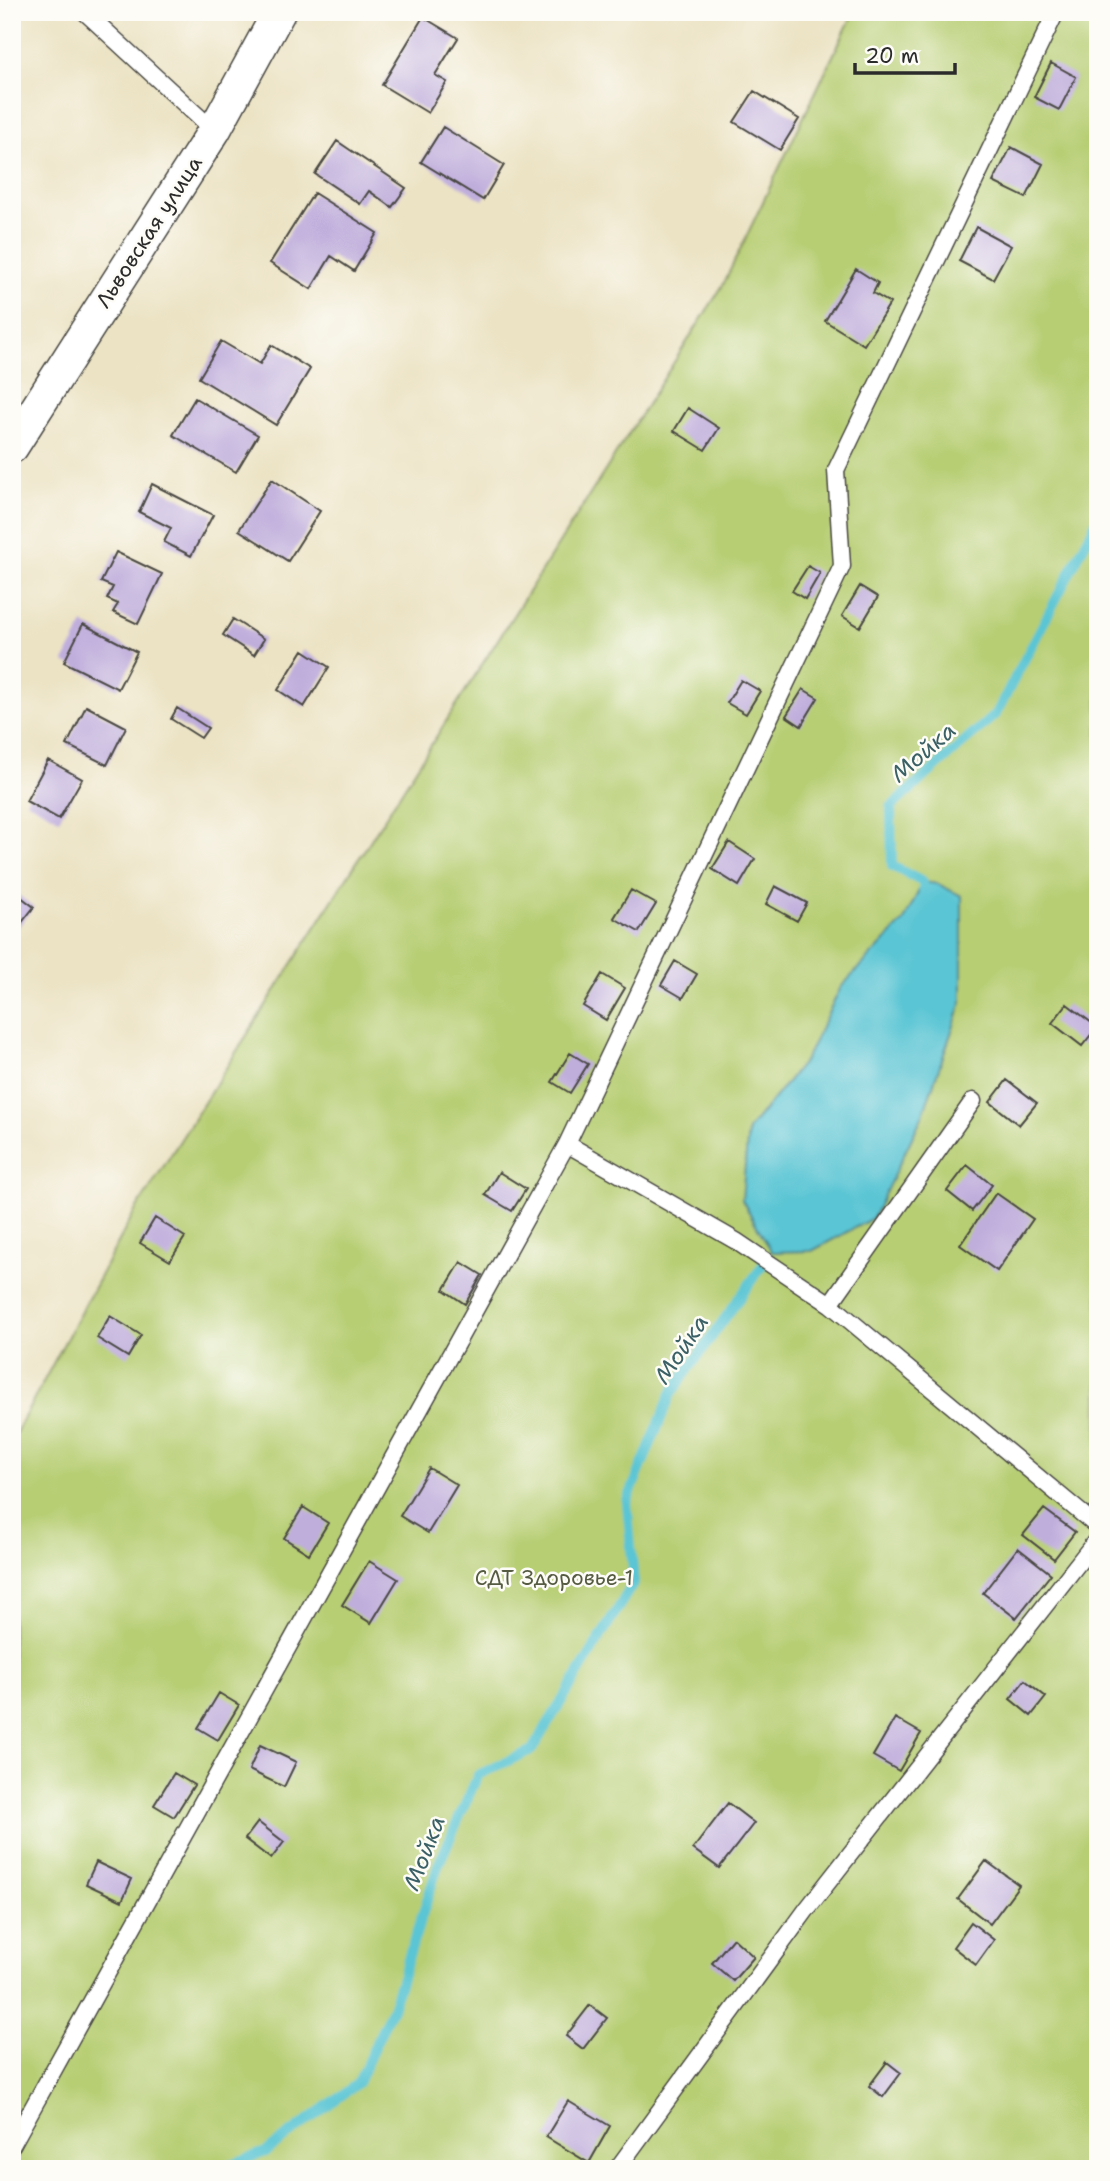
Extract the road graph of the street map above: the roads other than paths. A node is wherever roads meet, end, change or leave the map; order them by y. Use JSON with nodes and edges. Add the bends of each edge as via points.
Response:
{"nodes":[{"id":1,"x":85,"y":12,"type":"edge"},
{"id":2,"x":279,"y":12,"type":"edge"},
{"id":3,"x":1056,"y":12,"type":"edge"},
{"id":4,"x":214,"y":131,"type":"junction"},
{"id":5,"x":12,"y":447,"type":"edge"},
{"id":6,"x":973,"y":1101,"type":"dead end"},
{"id":7,"x":567,"y":1144,"type":"junction"},
{"id":8,"x":830,"y":1304,"type":"junction"},
{"id":9,"x":1098,"y":1527,"type":"edge"},
{"id":10,"x":1098,"y":1538,"type":"edge"},
{"id":11,"x":12,"y":2145,"type":"edge"},
{"id":12,"x":617,"y":2169,"type":"edge"}],
"edges":[{"from":1,"to":4,"type":"lane"},
{"from":2,"to":4,"type":"street","name":"Львовская улица"},
{"from":3,"to":7,"type":"lane","via":[[836,470],[842,566]]},
{"from":4,"to":5,"type":"street","name":"Львовская улица"},
{"from":6,"to":8,"type":"lane"},
{"from":7,"to":8,"type":"lane","via":[[736,1241]]},
{"from":7,"to":11,"type":"lane"},
{"from":8,"to":9,"type":"lane"},
{"from":10,"to":12,"type":"lane","via":[[807,1909]]}]}
